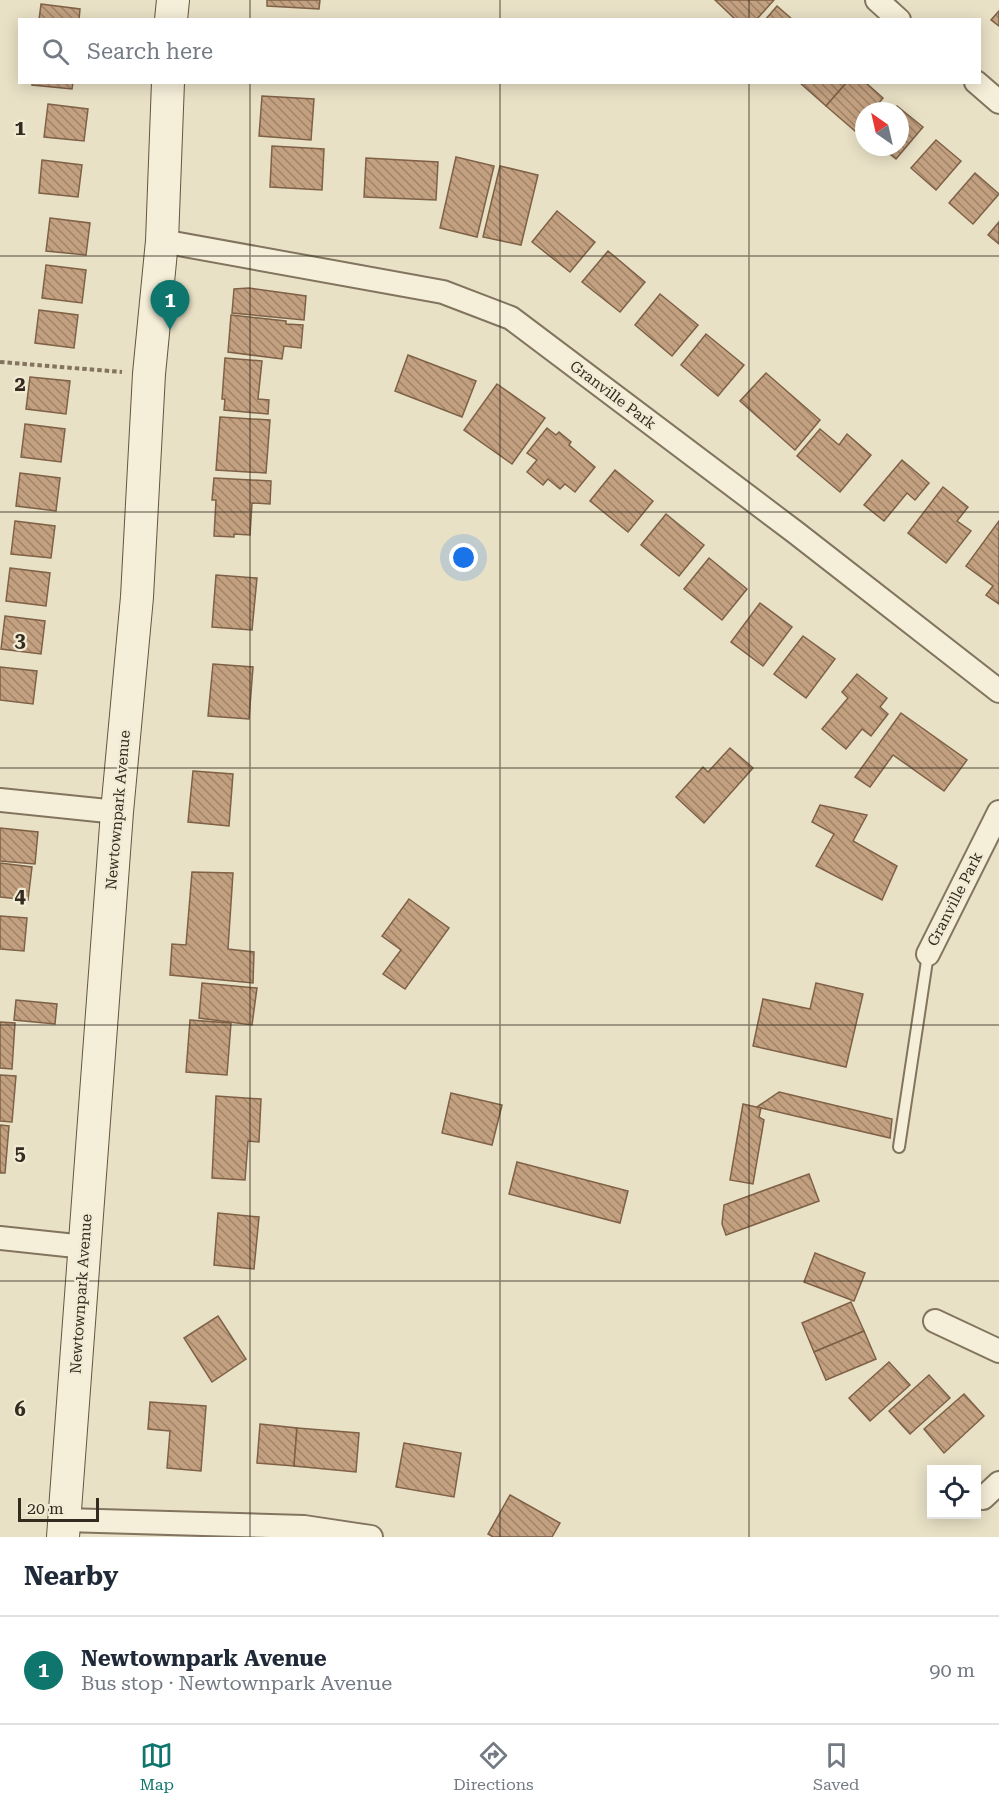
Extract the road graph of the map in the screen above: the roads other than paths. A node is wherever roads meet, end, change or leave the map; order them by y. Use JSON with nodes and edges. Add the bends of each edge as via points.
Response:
{"nodes":[{"id":1,"x":173,"y":0,"type":"edge"},
{"id":2,"x":171,"y":18,"type":"edge"},
{"id":3,"x":168,"y":84,"type":"edge"},
{"id":4,"x":978,"y":84,"type":"edge"},
{"id":5,"x":999,"y":102,"type":"edge"},
{"id":6,"x":162,"y":241,"type":"junction"},
{"id":7,"x":999,"y":691,"type":"edge"},
{"id":8,"x":0,"y":800,"type":"edge"},
{"id":9,"x":117,"y":812,"type":"junction"},
{"id":10,"x":999,"y":812,"type":"edge"},
{"id":11,"x":928,"y":954,"type":"joint"},
{"id":12,"x":899,"y":1147,"type":"dead end"},
{"id":13,"x":0,"y":1238,"type":"edge"},
{"id":14,"x":85,"y":1247,"type":"junction"},
{"id":15,"x":934,"y":1321,"type":"dead end"},
{"id":16,"x":999,"y":1351,"type":"edge"},
{"id":17,"x":64,"y":1529,"type":"edge"},
{"id":18,"x":371,"y":1537,"type":"edge"}],
"edges":[{"from":1,"to":2,"type":"main road"},
{"from":3,"to":6,"type":"main road","name":"Newtownpark Avenue"},
{"from":4,"to":5,"type":"street"},
{"from":6,"to":7,"type":"street","name":"Granville Park","via":[[443,292],[511,318]]},
{"from":6,"to":9,"type":"main road","name":"Newtownpark Avenue","via":[[137,597]]},
{"from":8,"to":9,"type":"street"},
{"from":9,"to":14,"type":"main road","name":"Newtownpark Avenue"},
{"from":10,"to":11,"type":"street","name":"Granville Park"},
{"from":11,"to":12,"type":"lane"},
{"from":13,"to":14,"type":"street"},
{"from":14,"to":17,"type":"main road","name":"Newtownpark Avenue"},
{"from":15,"to":16,"type":"street"},
{"from":17,"to":18,"type":"street","via":[[304,1527]]}]}
